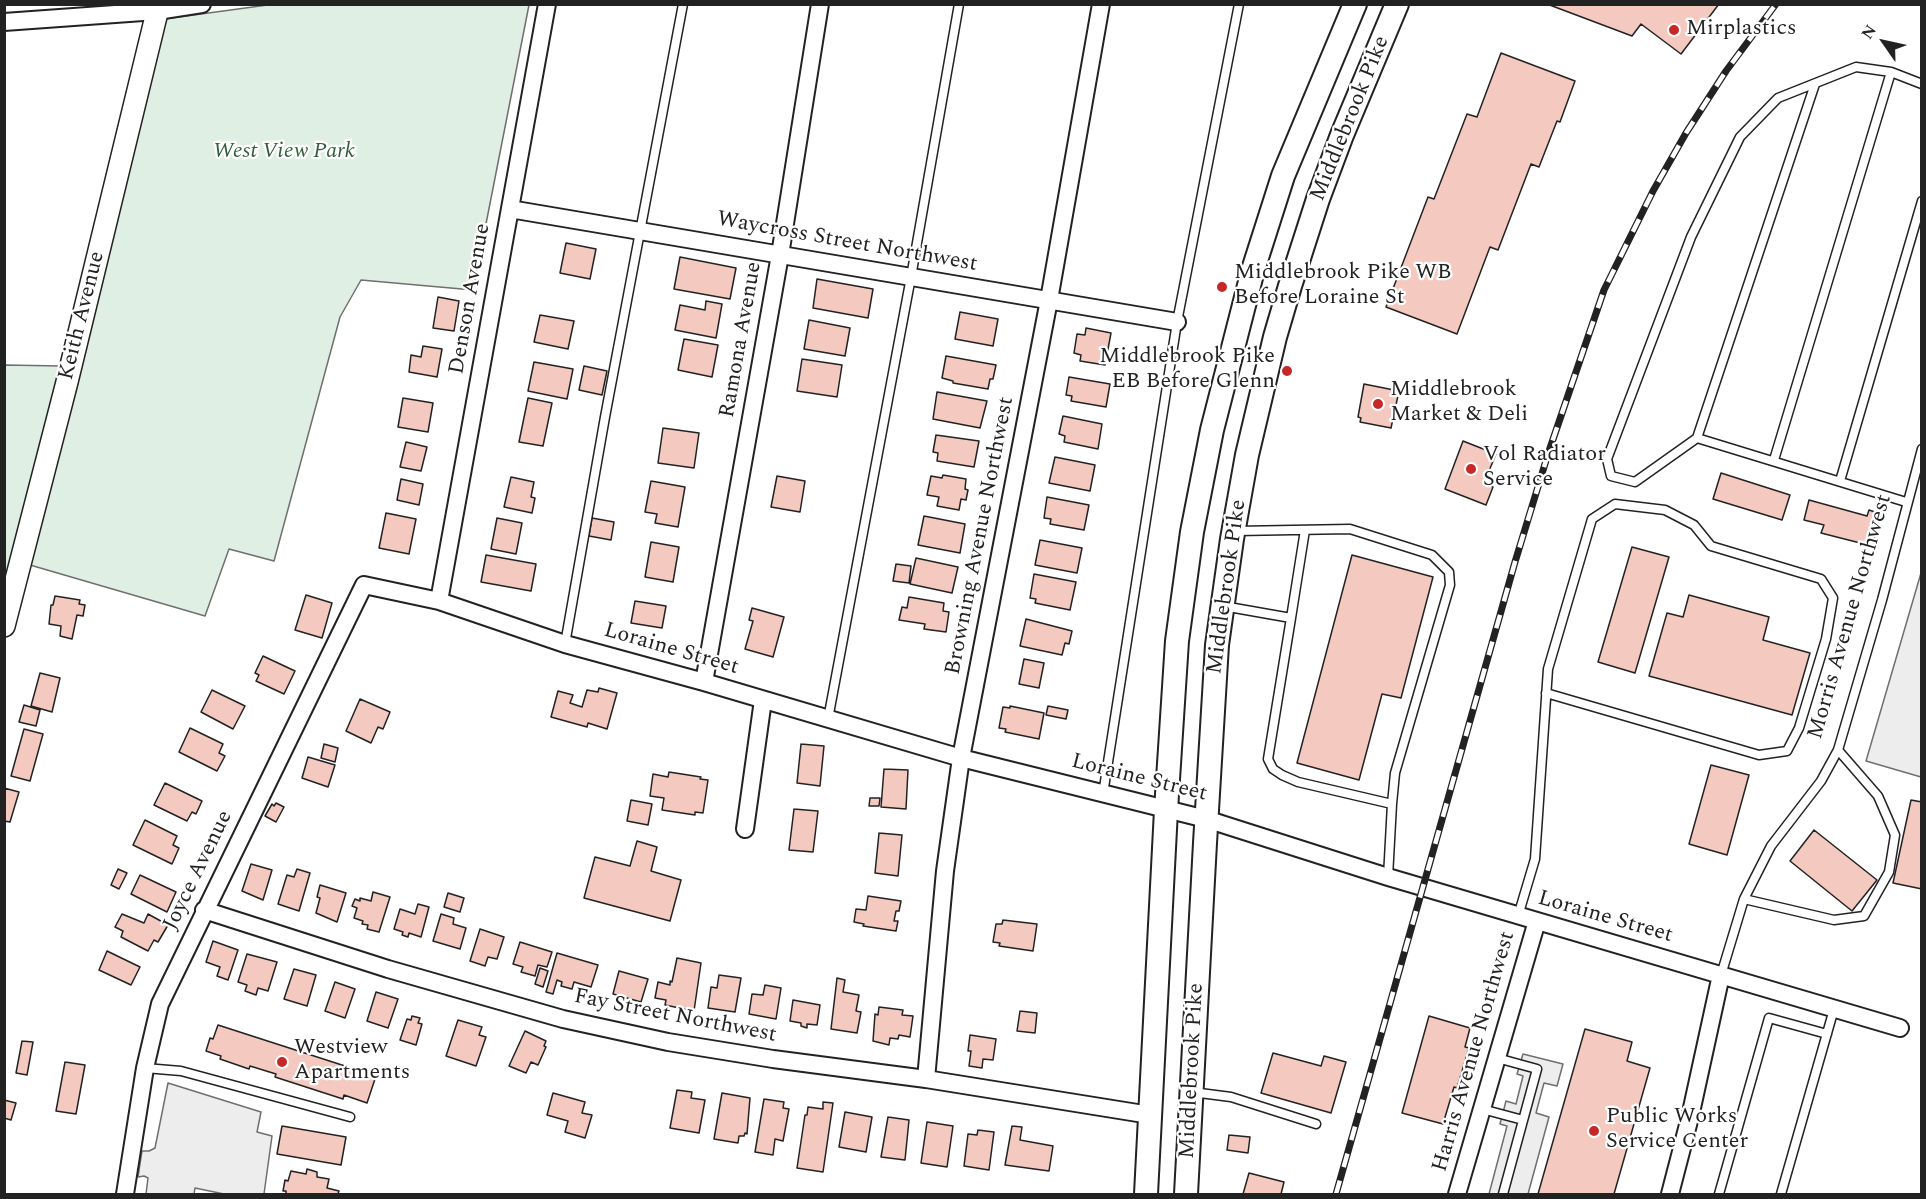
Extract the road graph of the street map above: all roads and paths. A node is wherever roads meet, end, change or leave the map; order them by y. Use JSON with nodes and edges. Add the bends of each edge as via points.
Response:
{"nodes":[{"id":1,"x":202,"y":4,"type":"edge"},
{"id":2,"x":547,"y":4,"type":"edge"},
{"id":3,"x":683,"y":4,"type":"edge"},
{"id":4,"x":820,"y":4,"type":"edge"},
{"id":5,"x":959,"y":4,"type":"edge"},
{"id":6,"x":1101,"y":4,"type":"edge"},
{"id":7,"x":1239,"y":4,"type":"edge"},
{"id":8,"x":1355,"y":4,"type":"edge"},
{"id":9,"x":1397,"y":4,"type":"edge"},
{"id":10,"x":158,"y":8,"type":"edge"},
{"id":11,"x":4,"y":22,"type":"edge"},
{"id":12,"x":1891,"y":72,"type":"junction"},
{"id":13,"x":1815,"y":84,"type":"junction"},
{"id":14,"x":1922,"y":84,"type":"edge"},
{"id":15,"x":1922,"y":201,"type":"edge"},
{"id":16,"x":510,"y":208,"type":"junction"},
{"id":17,"x":640,"y":231,"type":"junction"},
{"id":18,"x":780,"y":255,"type":"junction"},
{"id":19,"x":910,"y":277,"type":"junction"},
{"id":20,"x":1049,"y":300,"type":"junction"},
{"id":21,"x":1177,"y":322,"type":"junction"},
{"id":22,"x":1237,"y":329,"type":"junction"},
{"id":23,"x":1275,"y":337,"type":"junction"},
{"id":24,"x":1697,"y":438,"type":"junction"},
{"id":25,"x":1922,"y":450,"type":"edge"},
{"id":26,"x":1774,"y":460,"type":"junction"},
{"id":27,"x":1840,"y":481,"type":"junction"},
{"id":28,"x":1906,"y":502,"type":"junction"},
{"id":29,"x":1305,"y":530,"type":"junction"},
{"id":30,"x":1234,"y":531,"type":"junction"},
{"id":31,"x":364,"y":585,"type":"joint"},
{"id":32,"x":439,"y":601,"type":"junction"},
{"id":33,"x":1223,"y":606,"type":"junction"},
{"id":34,"x":1291,"y":618,"type":"junction"},
{"id":35,"x":4,"y":626,"type":"edge"},
{"id":36,"x":565,"y":644,"type":"junction"},
{"id":37,"x":704,"y":682,"type":"junction"},
{"id":38,"x":1546,"y":693,"type":"junction"},
{"id":39,"x":763,"y":699,"type":"junction"},
{"id":40,"x":828,"y":720,"type":"junction"},
{"id":41,"x":1838,"y":750,"type":"junction"},
{"id":42,"x":961,"y":758,"type":"junction"},
{"id":43,"x":1103,"y":794,"type":"junction"},
{"id":44,"x":1392,"y":804,"type":"junction"},
{"id":45,"x":1166,"y":810,"type":"junction"},
{"id":46,"x":1206,"y":819,"type":"junction"},
{"id":47,"x":745,"y":829,"type":"dead end"},
{"id":48,"x":1388,"y":877,"type":"junction"},
{"id":49,"x":1744,"y":899,"type":"junction"},
{"id":50,"x":204,"y":910,"type":"junction"},
{"id":51,"x":1518,"y":916,"type":"junction"},
{"id":52,"x":1537,"y":921,"type":"junction"},
{"id":53,"x":1721,"y":975,"type":"junction"},
{"id":54,"x":1834,"y":1010,"type":"junction"},
{"id":55,"x":1900,"y":1028,"type":"dead end"},
{"id":56,"x":1827,"y":1034,"type":"junction"},
{"id":57,"x":1497,"y":1058,"type":"junction"},
{"id":58,"x":145,"y":1068,"type":"junction"},
{"id":59,"x":926,"y":1079,"type":"junction"},
{"id":60,"x":1191,"y":1092,"type":"junction"},
{"id":61,"x":1482,"y":1109,"type":"junction"},
{"id":62,"x":1150,"y":1115,"type":"junction"},
{"id":63,"x":350,"y":1117,"type":"dead end"},
{"id":64,"x":1523,"y":1120,"type":"junction"},
{"id":65,"x":1316,"y":1124,"type":"dead end"},
{"id":66,"x":125,"y":1194,"type":"edge"},
{"id":67,"x":1146,"y":1194,"type":"edge"},
{"id":68,"x":1186,"y":1194,"type":"edge"},
{"id":69,"x":1457,"y":1194,"type":"edge"},
{"id":70,"x":1503,"y":1194,"type":"edge"},
{"id":71,"x":1670,"y":1194,"type":"edge"},
{"id":72,"x":1719,"y":1194,"type":"edge"},
{"id":73,"x":1781,"y":1194,"type":"edge"}],
"edges":[{"from":1,"to":10,"type":"street"},
{"from":2,"to":16,"type":"street","name":"Denson Avenue"},
{"from":3,"to":17,"type":"lane"},
{"from":4,"to":18,"type":"street","name":"Ramona Avenue"},
{"from":5,"to":19,"type":"lane"},
{"from":6,"to":20,"type":"street","name":"Browning Avenue Northwest"},
{"from":7,"to":21,"type":"lane"},
{"from":8,"to":22,"type":"main road","name":"Middlebrook Pike","via":[[1283,176]]},
{"from":9,"to":23,"type":"main road","name":"Middlebrook Pike","via":[[1322,189]]},
{"from":10,"to":11,"type":"street"},
{"from":10,"to":35,"type":"street","name":"Keith Avenue"},
{"from":12,"to":13,"type":"lane","via":[[1856,67]]},
{"from":12,"to":14,"type":"lane"},
{"from":12,"to":26,"type":"lane"},
{"from":13,"to":24,"type":"lane"},
{"from":13,"to":24,"type":"lane","via":[[1778,98],[1740,137],[1691,237],[1607,459],[1611,477],[1635,482]]},
{"from":15,"to":27,"type":"lane"},
{"from":16,"to":17,"type":"street","name":"Waycross Street Northwest"},
{"from":16,"to":32,"type":"street","name":"Denson Avenue"},
{"from":17,"to":18,"type":"street","name":"Waycross Street Northwest"},
{"from":17,"to":36,"type":"lane"},
{"from":18,"to":19,"type":"street","name":"Waycross Street Northwest"},
{"from":18,"to":37,"type":"street","name":"Ramona Avenue"},
{"from":19,"to":20,"type":"street","name":"Waycross Street Northwest"},
{"from":19,"to":40,"type":"lane"},
{"from":20,"to":21,"type":"street","name":"Waycross Street Northwest"},
{"from":20,"to":42,"type":"street","name":"Browning Avenue Northwest"},
{"from":21,"to":43,"type":"lane"},
{"from":22,"to":23,"type":"main road"},
{"from":22,"to":45,"type":"main road","name":"Middlebrook Pike","via":[[1192,532],[1178,641]]},
{"from":23,"to":30,"type":"main road","name":"Middlebrook Pike"},
{"from":24,"to":26,"type":"lane"},
{"from":25,"to":28,"type":"lane","name":"Morris Avenue Northwest"},
{"from":26,"to":27,"type":"lane"},
{"from":27,"to":28,"type":"lane"},
{"from":28,"to":41,"type":"lane","name":"Morris Avenue Northwest"},
{"from":29,"to":30,"type":"lane"},
{"from":29,"to":34,"type":"lane"},
{"from":29,"to":44,"type":"lane","via":[[1350,529],[1432,555],[1449,572],[1450,585],[1395,773]]},
{"from":30,"to":33,"type":"main road","name":"Middlebrook Pike"},
{"from":31,"to":32,"type":"street","name":"Loraine Street"},
{"from":31,"to":50,"type":"street","name":"Joyce Avenue"},
{"from":32,"to":36,"type":"street","name":"Loraine Street"},
{"from":33,"to":34,"type":"lane"},
{"from":33,"to":46,"type":"main road","name":"Middlebrook Pike"},
{"from":34,"to":44,"type":"lane","via":[[1268,759],[1273,769],[1298,782]]},
{"from":36,"to":37,"type":"street","name":"Loraine Street"},
{"from":37,"to":39,"type":"street","name":"Loraine Street"},
{"from":38,"to":38,"type":"lane","via":[[1548,669],[1592,519],[1615,504],[1665,510],[1694,525],[1712,546],[1821,579],[1833,598],[1826,639],[1799,728],[1787,751],[1759,755]]},
{"from":38,"to":51,"type":"lane","via":[[1535,859]]},
{"from":39,"to":40,"type":"street","name":"Loraine Street"},
{"from":39,"to":47,"type":"street"},
{"from":40,"to":42,"type":"street","name":"Loraine Street"},
{"from":41,"to":49,"type":"lane","name":"Morris Avenue Northwest","via":[[1821,781],[1771,846]]},
{"from":41,"to":49,"type":"lane","via":[[1878,796],[1895,835],[1889,872],[1864,916],[1834,920]]},
{"from":42,"to":43,"type":"street","name":"Loraine Street"},
{"from":42,"to":59,"type":"street","name":"Browning Avenue Northwest","via":[[945,871]]},
{"from":43,"to":45,"type":"street","name":"Loraine Street"},
{"from":44,"to":48,"type":"lane"},
{"from":45,"to":46,"type":"street","name":"Loraine Street"},
{"from":45,"to":62,"type":"main road","name":"Middlebrook Pike"},
{"from":46,"to":48,"type":"street","name":"Loraine Street"},
{"from":46,"to":60,"type":"main road","name":"Middlebrook Pike"},
{"from":48,"to":51,"type":"street","name":"Loraine Street"},
{"from":49,"to":53,"type":"lane","name":"Morris Avenue Northwest"},
{"from":50,"to":58,"type":"street","name":"Joyce Avenue","via":[[160,1004]]},
{"from":50,"to":59,"type":"street","name":"Fay Street Northwest","via":[[563,1019],[668,1042]]},
{"from":51,"to":52,"type":"street","name":"Loraine Street"},
{"from":52,"to":53,"type":"street","name":"Loraine Street"},
{"from":52,"to":57,"type":"street","name":"Harris Avenue Northwest"},
{"from":53,"to":54,"type":"street","name":"Loraine Street"},
{"from":53,"to":71,"type":"street","name":"Morris Avenue Northwest"},
{"from":54,"to":55,"type":"street","name":"Loraine Street"},
{"from":54,"to":56,"type":"lane"},
{"from":56,"to":72,"type":"lane","via":[[1769,1018]]},
{"from":56,"to":73,"type":"lane"},
{"from":57,"to":61,"type":"street","name":"Harris Avenue Northwest"},
{"from":57,"to":64,"type":"lane","via":[[1537,1069]]},
{"from":58,"to":63,"type":"lane","via":[[181,1071]]},
{"from":58,"to":66,"type":"street","name":"Joyce Avenue"},
{"from":59,"to":62,"type":"street","name":"Fay Street Northwest"},
{"from":60,"to":65,"type":"lane","via":[[1232,1097]]},
{"from":60,"to":68,"type":"main road","name":"Middlebrook Pike"},
{"from":61,"to":64,"type":"lane"},
{"from":61,"to":69,"type":"street","name":"Harris Avenue Northwest"},
{"from":62,"to":67,"type":"main road","name":"Middlebrook Pike"},
{"from":64,"to":70,"type":"lane"}]}
